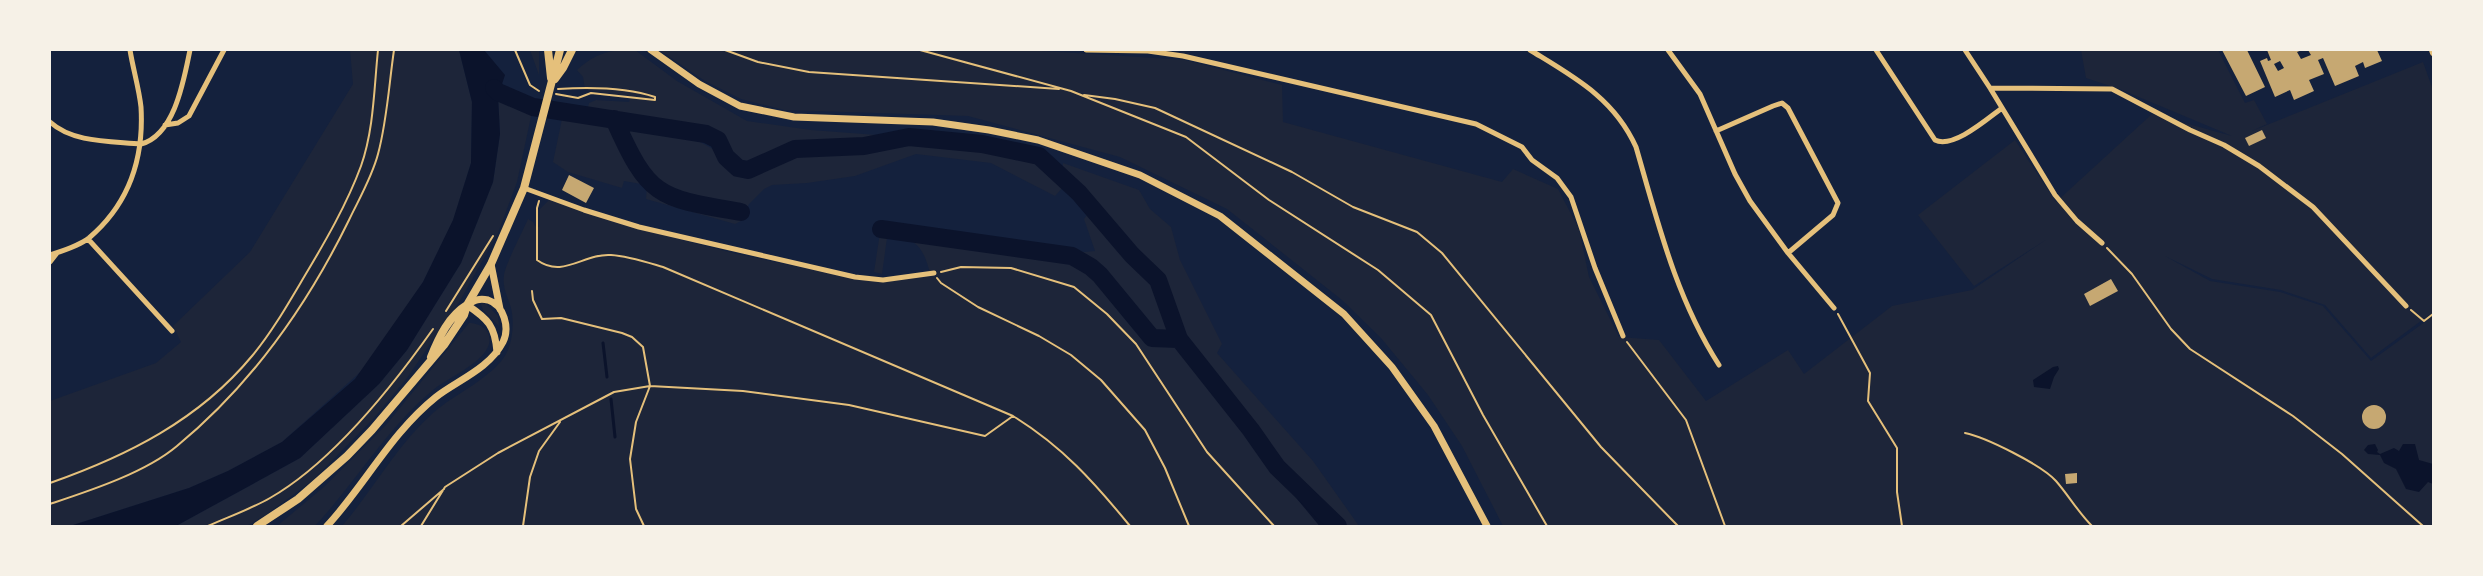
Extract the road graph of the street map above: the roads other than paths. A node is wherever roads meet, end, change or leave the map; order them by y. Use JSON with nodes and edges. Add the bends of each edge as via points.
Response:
{"nodes":[{"id":1,"x":130,"y":50,"type":"edge"},
{"id":2,"x":190,"y":50,"type":"edge"},
{"id":3,"x":224,"y":50,"type":"edge"},
{"id":4,"x":548,"y":50,"type":"edge"},
{"id":5,"x":560,"y":50,"type":"edge"},
{"id":6,"x":572,"y":50,"type":"edge"},
{"id":7,"x":651,"y":50,"type":"edge"},
{"id":8,"x":1086,"y":50,"type":"edge"},
{"id":9,"x":1530,"y":50,"type":"edge"},
{"id":10,"x":1668,"y":50,"type":"edge"},
{"id":11,"x":1876,"y":50,"type":"edge"},
{"id":12,"x":1965,"y":50,"type":"edge"},
{"id":13,"x":1990,"y":88,"type":"junction"},
{"id":14,"x":549,"y":89,"type":"junction"},
{"id":15,"x":2002,"y":108,"type":"junction"},
{"id":16,"x":50,"y":122,"type":"edge"},
{"id":17,"x":165,"y":125,"type":"junction"},
{"id":18,"x":1716,"y":131,"type":"junction"},
{"id":19,"x":141,"y":144,"type":"junction"},
{"id":20,"x":524,"y":188,"type":"junction"},
{"id":21,"x":88,"y":239,"type":"junction"},
{"id":22,"x":2102,"y":243,"type":"road end"},
{"id":23,"x":57,"y":252,"type":"junction"},
{"id":24,"x":1788,"y":253,"type":"junction"},
{"id":25,"x":50,"y":255,"type":"edge"},
{"id":26,"x":50,"y":262,"type":"edge"},
{"id":27,"x":491,"y":264,"type":"junction"},
{"id":28,"x":934,"y":273,"type":"road end"},
{"id":29,"x":467,"y":305,"type":"junction"},
{"id":30,"x":2406,"y":306,"type":"road end"},
{"id":31,"x":1834,"y":308,"type":"road end"},
{"id":32,"x":500,"y":309,"type":"junction"},
{"id":33,"x":172,"y":331,"type":"dead end"},
{"id":34,"x":1623,"y":336,"type":"road end"},
{"id":35,"x":497,"y":352,"type":"junction"},
{"id":36,"x":1719,"y":365,"type":"dead end"},
{"id":37,"x":257,"y":526,"type":"edge"},
{"id":38,"x":327,"y":526,"type":"edge"},
{"id":39,"x":1487,"y":526,"type":"edge"}],
"edges":[{"from":1,"to":19,"type":"street","via":[[141,105]]},
{"from":2,"to":17,"type":"street","via":[[177,103]]},
{"from":3,"to":17,"type":"street","via":[[189,116],[178,123]]},
{"from":4,"to":14,"type":"main road"},
{"from":5,"to":14,"type":"main road"},
{"from":6,"to":14,"type":"main road"},
{"from":7,"to":39,"type":"main road","via":[[699,84],[740,106],[794,117],[933,122],[1038,140],[1140,175],[1220,216],[1344,314],[1392,367],[1434,426]]},
{"from":8,"to":34,"type":"street","via":[[1148,51],[1183,56],[1476,124],[1522,147],[1532,160],[1556,178],[1571,197]]},
{"from":9,"to":36,"type":"street","via":[[1596,91],[1628,129],[1669,260],[1699,333]]},
{"from":10,"to":18,"type":"street","via":[[1700,94]]},
{"from":11,"to":15,"type":"street","via":[[1939,142],[1960,137]]},
{"from":12,"to":13,"type":"street"},
{"from":13,"to":15,"type":"street"},
{"from":13,"to":30,"type":"street","via":[[2112,89],[2224,145],[2259,166],[2313,207]]},
{"from":14,"to":20,"type":"main road"},
{"from":15,"to":22,"type":"street","via":[[2055,195]]},
{"from":16,"to":19,"type":"street","via":[[61,132],[79,137]]},
{"from":17,"to":19,"type":"street","via":[[149,142]]},
{"from":18,"to":24,"type":"street","via":[[1750,201]]},
{"from":18,"to":24,"type":"street","via":[[1778,104],[1788,108],[1838,203],[1833,215]]},
{"from":19,"to":21,"type":"street","via":[[137,166],[124,196]]},
{"from":20,"to":27,"type":"main road"},
{"from":20,"to":28,"type":"street","via":[[638,227],[855,277],[883,280]]},
{"from":21,"to":23,"type":"street"},
{"from":21,"to":33,"type":"street"},
{"from":23,"to":25,"type":"street"},
{"from":23,"to":26,"type":"street"},
{"from":24,"to":31,"type":"street"},
{"from":27,"to":29,"type":"main road"},
{"from":27,"to":32,"type":"main road"},
{"from":29,"to":32,"type":"main road","via":[[481,298]]},
{"from":29,"to":35,"type":"main road","via":[[491,325],[496,335]]},
{"from":29,"to":37,"type":"main road","via":[[444,346],[347,456],[298,499]]},
{"from":32,"to":35,"type":"main road","via":[[506,333]]},
{"from":35,"to":38,"type":"main road","via":[[435,398],[402,429]]}]}
